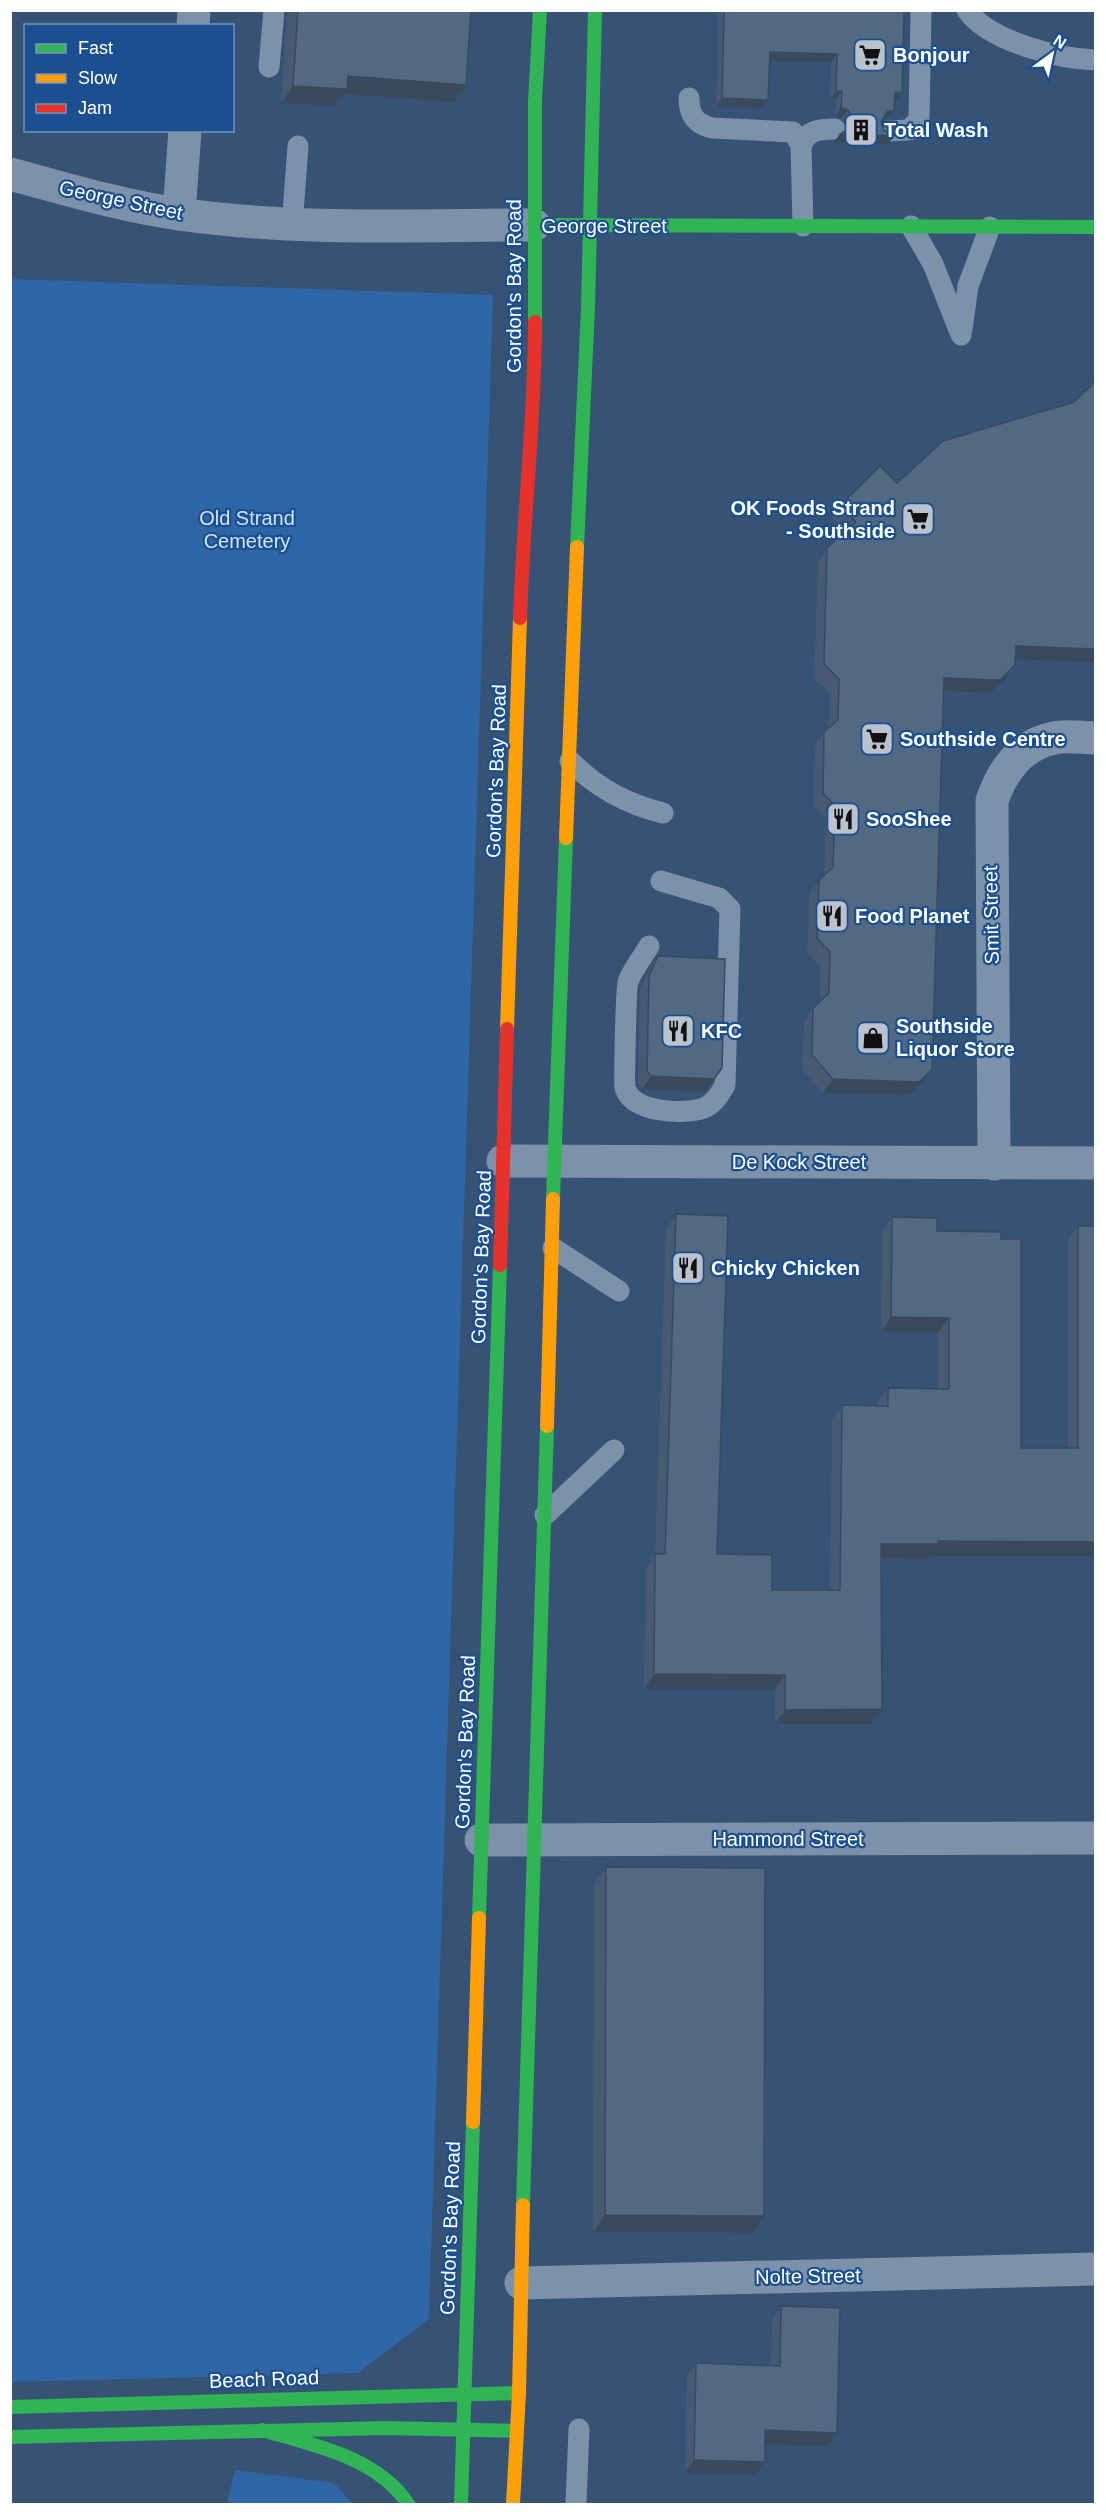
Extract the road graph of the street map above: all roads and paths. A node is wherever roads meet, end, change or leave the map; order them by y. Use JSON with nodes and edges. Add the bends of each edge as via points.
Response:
{"nodes":[{"id":1,"x":274,"y":10,"type":"edge"},
{"id":2,"x":540,"y":10,"type":"edge"},
{"id":3,"x":595,"y":10,"type":"edge"},
{"id":4,"x":921,"y":10,"type":"edge"},
{"id":5,"x":967,"y":10,"type":"edge"},
{"id":6,"x":1095,"y":60,"type":"edge"},
{"id":7,"x":269,"y":67,"type":"dead end"},
{"id":8,"x":689,"y":98,"type":"dead end"},
{"id":9,"x":835,"y":129,"type":"dead end"},
{"id":10,"x":888,"y":131,"type":"edge"},
{"id":11,"x":185,"y":132,"type":"edge"},
{"id":12,"x":801,"y":145,"type":"junction"},
{"id":13,"x":298,"y":146,"type":"dead end"},
{"id":14,"x":10,"y":174,"type":"edge"},
{"id":15,"x":179,"y":214,"type":"junction"},
{"id":16,"x":534,"y":225,"type":"junction"},
{"id":17,"x":292,"y":226,"type":"junction"},
{"id":18,"x":590,"y":226,"type":"junction"},
{"id":19,"x":803,"y":226,"type":"junction"},
{"id":20,"x":911,"y":226,"type":"junction"},
{"id":21,"x":990,"y":226,"type":"junction"},
{"id":22,"x":1095,"y":226,"type":"edge"},
{"id":23,"x":1095,"y":738,"type":"edge"},
{"id":24,"x":570,"y":761,"type":"junction"},
{"id":25,"x":663,"y":813,"type":"dead end"},
{"id":26,"x":661,"y":881,"type":"dead end"},
{"id":27,"x":649,"y":946,"type":"dead end"},
{"id":28,"x":503,"y":1161,"type":"junction"},
{"id":29,"x":554,"y":1161,"type":"junction"},
{"id":30,"x":1095,"y":1163,"type":"edge"},
{"id":31,"x":994,"y":1164,"type":"junction"},
{"id":32,"x":553,"y":1248,"type":"junction"},
{"id":33,"x":619,"y":1291,"type":"dead end"},
{"id":34,"x":614,"y":1450,"type":"dead end"},
{"id":35,"x":545,"y":1515,"type":"junction"},
{"id":36,"x":1095,"y":1838,"type":"edge"},
{"id":37,"x":481,"y":1840,"type":"junction"},
{"id":38,"x":535,"y":1840,"type":"junction"},
{"id":39,"x":1095,"y":2269,"type":"edge"},
{"id":40,"x":521,"y":2283,"type":"junction"},
{"id":41,"x":519,"y":2393,"type":"junction"},
{"id":42,"x":465,"y":2394,"type":"junction"},
{"id":43,"x":10,"y":2407,"type":"edge"},
{"id":44,"x":579,"y":2429,"type":"dead end"},
{"id":45,"x":262,"y":2430,"type":"junction"},
{"id":46,"x":464,"y":2430,"type":"junction"},
{"id":47,"x":517,"y":2431,"type":"junction"},
{"id":48,"x":10,"y":2437,"type":"edge"},
{"id":49,"x":408,"y":2505,"type":"edge"},
{"id":50,"x":461,"y":2505,"type":"edge"},
{"id":51,"x":513,"y":2505,"type":"edge"},
{"id":52,"x":576,"y":2505,"type":"edge"}],
"edges":[{"from":1,"to":7,"type":"lane"},
{"from":2,"to":16,"type":"main road","name":"Gordon's Bay Road"},
{"from":3,"to":18,"type":"main road"},
{"from":4,"to":10,"type":"lane","via":[[918,120],[909,130]]},
{"from":5,"to":6,"type":"lane","via":[[974,21],[1002,37],[1041,50]]},
{"from":8,"to":12,"type":"lane","via":[[694,119],[711,129],[793,132]]},
{"from":9,"to":12,"type":"lane","via":[[814,130]]},
{"from":11,"to":15,"type":"street"},
{"from":12,"to":19,"type":"lane"},
{"from":13,"to":17,"type":"lane"},
{"from":14,"to":15,"type":"street","name":"George Street"},
{"from":15,"to":17,"type":"street","name":"George Street"},
{"from":16,"to":17,"type":"street","name":"George Street"},
{"from":16,"to":18,"type":"main road","name":"George Street"},
{"from":16,"to":28,"type":"main road","name":"Gordon's Bay Road","via":[[535,338],[530,471],[522,546]]},
{"from":18,"to":19,"type":"main road","name":"George Street"},
{"from":18,"to":24,"type":"main road"},
{"from":19,"to":20,"type":"main road","name":"George Street"},
{"from":20,"to":21,"type":"main road","name":"George Street"},
{"from":20,"to":21,"type":"lane","via":[[933,264],[961,335],[968,286]]},
{"from":21,"to":22,"type":"main road","name":"George Street"},
{"from":23,"to":31,"type":"street","name":"Smit Street","via":[[1055,738],[1037,743],[1008,765],[992,801]]},
{"from":24,"to":25,"type":"lane","via":[[618,798]]},
{"from":24,"to":29,"type":"main road"},
{"from":26,"to":27,"type":"lane","via":[[719,898],[730,909],[725,1085],[721,1094],[696,1110],[652,1110],[636,1103],[625,1088],[628,983]]},
{"from":28,"to":29,"type":"street","name":"De Kock Street"},
{"from":28,"to":37,"type":"main road","name":"Gordon's Bay Road"},
{"from":29,"to":31,"type":"street","name":"De Kock Street"},
{"from":29,"to":32,"type":"main road"},
{"from":30,"to":31,"type":"street","name":"De Kock Street"},
{"from":32,"to":33,"type":"lane"},
{"from":32,"to":35,"type":"main road"},
{"from":34,"to":35,"type":"lane"},
{"from":35,"to":38,"type":"main road"},
{"from":36,"to":38,"type":"street","name":"Hammond Street"},
{"from":37,"to":38,"type":"street","name":"Hammond Street"},
{"from":37,"to":42,"type":"main road","name":"Gordon's Bay Road"},
{"from":38,"to":40,"type":"main road"},
{"from":39,"to":40,"type":"street","name":"Nolte Street"},
{"from":40,"to":41,"type":"main road"},
{"from":41,"to":42,"type":"main road","name":"Beach Road"},
{"from":41,"to":47,"type":"main road"},
{"from":42,"to":43,"type":"main road","name":"Beach Road"},
{"from":42,"to":46,"type":"main road","name":"Gordon's Bay Road"},
{"from":44,"to":52,"type":"lane"},
{"from":45,"to":46,"type":"main road"},
{"from":45,"to":48,"type":"main road"},
{"from":45,"to":49,"type":"main road","via":[[352,2460],[381,2475],[405,2497]]},
{"from":46,"to":47,"type":"main road"},
{"from":46,"to":50,"type":"main road","name":"Gordon's Bay Road"},
{"from":47,"to":51,"type":"main road"}]}
